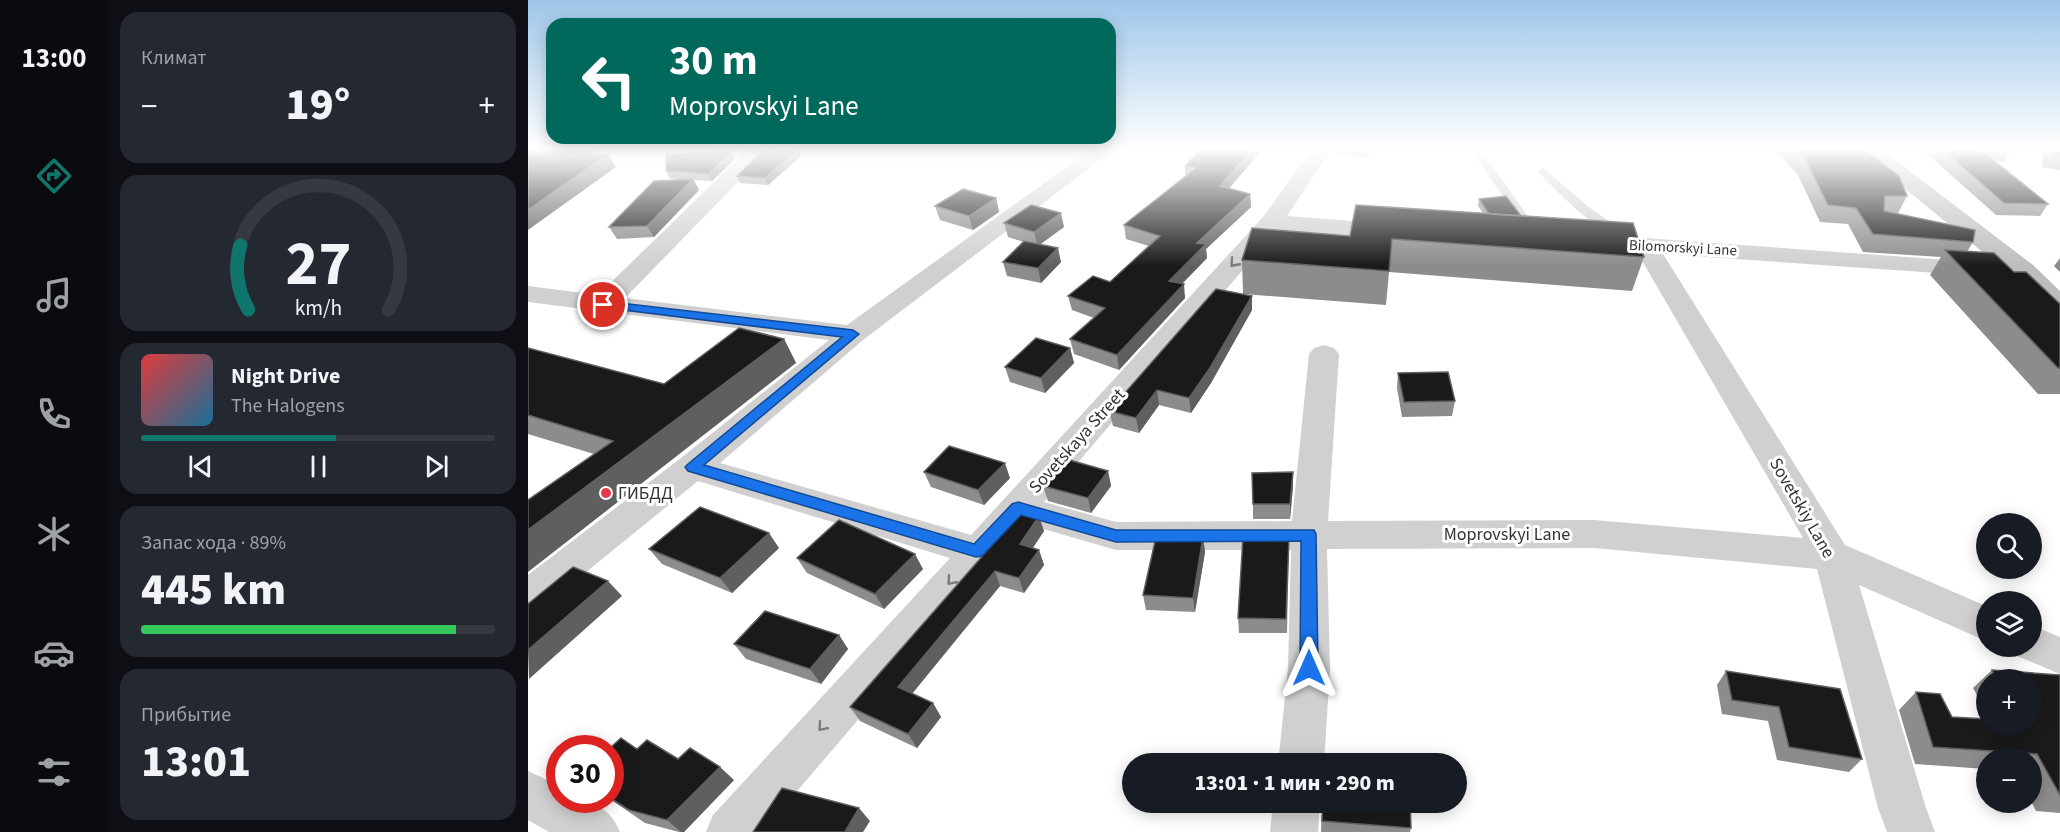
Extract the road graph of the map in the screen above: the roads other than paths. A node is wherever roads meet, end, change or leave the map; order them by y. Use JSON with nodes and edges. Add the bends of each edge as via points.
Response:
{"nodes":[{"id":1,"x":720,"y":189,"type":"edge"},
{"id":2,"x":1050,"y":189,"type":"edge"},
{"id":3,"x":1294,"y":189,"type":"edge"},
{"id":4,"x":1503,"y":189,"type":"edge"},
{"id":5,"x":1561,"y":189,"type":"edge"},
{"id":6,"x":1918,"y":189,"type":"edge"},
{"id":7,"x":1271,"y":222,"type":"junction"},
{"id":8,"x":1412,"y":233,"type":"edge"},
{"id":9,"x":1539,"y":239,"type":"joint"},
{"id":10,"x":1506,"y":240,"type":"edge"},
{"id":11,"x":1576,"y":244,"type":"edge"},
{"id":12,"x":1645,"y":245,"type":"junction"},
{"id":13,"x":2023,"y":271,"type":"junction"},
{"id":14,"x":528,"y":294,"type":"edge"},
{"id":15,"x":603,"y":305,"type":"junction"},
{"id":16,"x":2060,"y":306,"type":"edge"},
{"id":17,"x":853,"y":334,"type":"junction"},
{"id":18,"x":1324,"y":354,"type":"dead end"},
{"id":19,"x":693,"y":467,"type":"junction"},
{"id":20,"x":1018,"y":508,"type":"junction"},
{"id":21,"x":1309,"y":534,"type":"junction"},
{"id":22,"x":976,"y":551,"type":"junction"},
{"id":23,"x":1832,"y":556,"type":"junction"},
{"id":24,"x":528,"y":597,"type":"edge"},
{"id":25,"x":1976,"y":620,"type":"edge"},
{"id":26,"x":2042,"y":648,"type":"edge"},
{"id":27,"x":2060,"y":656,"type":"edge"},
{"id":28,"x":1301,"y":753,"type":"edge"},
{"id":29,"x":528,"y":794,"type":"edge"},
{"id":30,"x":1296,"y":813,"type":"edge"},
{"id":31,"x":596,"y":832,"type":"edge"},
{"id":32,"x":730,"y":832,"type":"edge"},
{"id":33,"x":1294,"y":832,"type":"edge"},
{"id":34,"x":1911,"y":832,"type":"edge"}],
"edges":[{"from":1,"to":15,"type":"street"},
{"from":2,"to":17,"type":"street"},
{"from":3,"to":7,"type":"street","name":"Sovetskaya Street"},
{"from":4,"to":9,"type":"lane"},
{"from":5,"to":12,"type":"lane","via":[[1597,221]]},
{"from":6,"to":13,"type":"main road"},
{"from":7,"to":8,"type":"street"},
{"from":7,"to":20,"type":"street","name":"Sovetskaya Street","one_way":true},
{"from":9,"to":10,"type":"street"},
{"from":11,"to":12,"type":"street","name":"Bilomorskyi Lane"},
{"from":12,"to":13,"type":"street","name":"Bilomorskyi Lane"},
{"from":12,"to":23,"type":"street","name":"Sovetskiy Lane"},
{"from":13,"to":16,"type":"main road"},
{"from":14,"to":15,"type":"street"},
{"from":15,"to":17,"type":"street"},
{"from":17,"to":19,"type":"street"},
{"from":18,"to":21,"type":"street"},
{"from":19,"to":22,"type":"street"},
{"from":19,"to":24,"type":"street"},
{"from":20,"to":21,"type":"street","name":"Moprovskyi Lane","via":[[1116,536]]},
{"from":20,"to":22,"type":"street","name":"Sovetskaya Street"},
{"from":21,"to":23,"type":"street","name":"Moprovskyi Lane","via":[[1593,534]]},
{"from":21,"to":28,"type":"street","via":[[1309,668]]},
{"from":22,"to":32,"type":"street","name":"Sovetskaya Street","one_way":true},
{"from":23,"to":25,"type":"street","name":"Moprovskyi Lane"},
{"from":23,"to":34,"type":"street","name":"Sovetskiy Lane"},
{"from":26,"to":27,"type":"street"},
{"from":29,"to":31,"type":"street"},
{"from":30,"to":33,"type":"street"}]}
